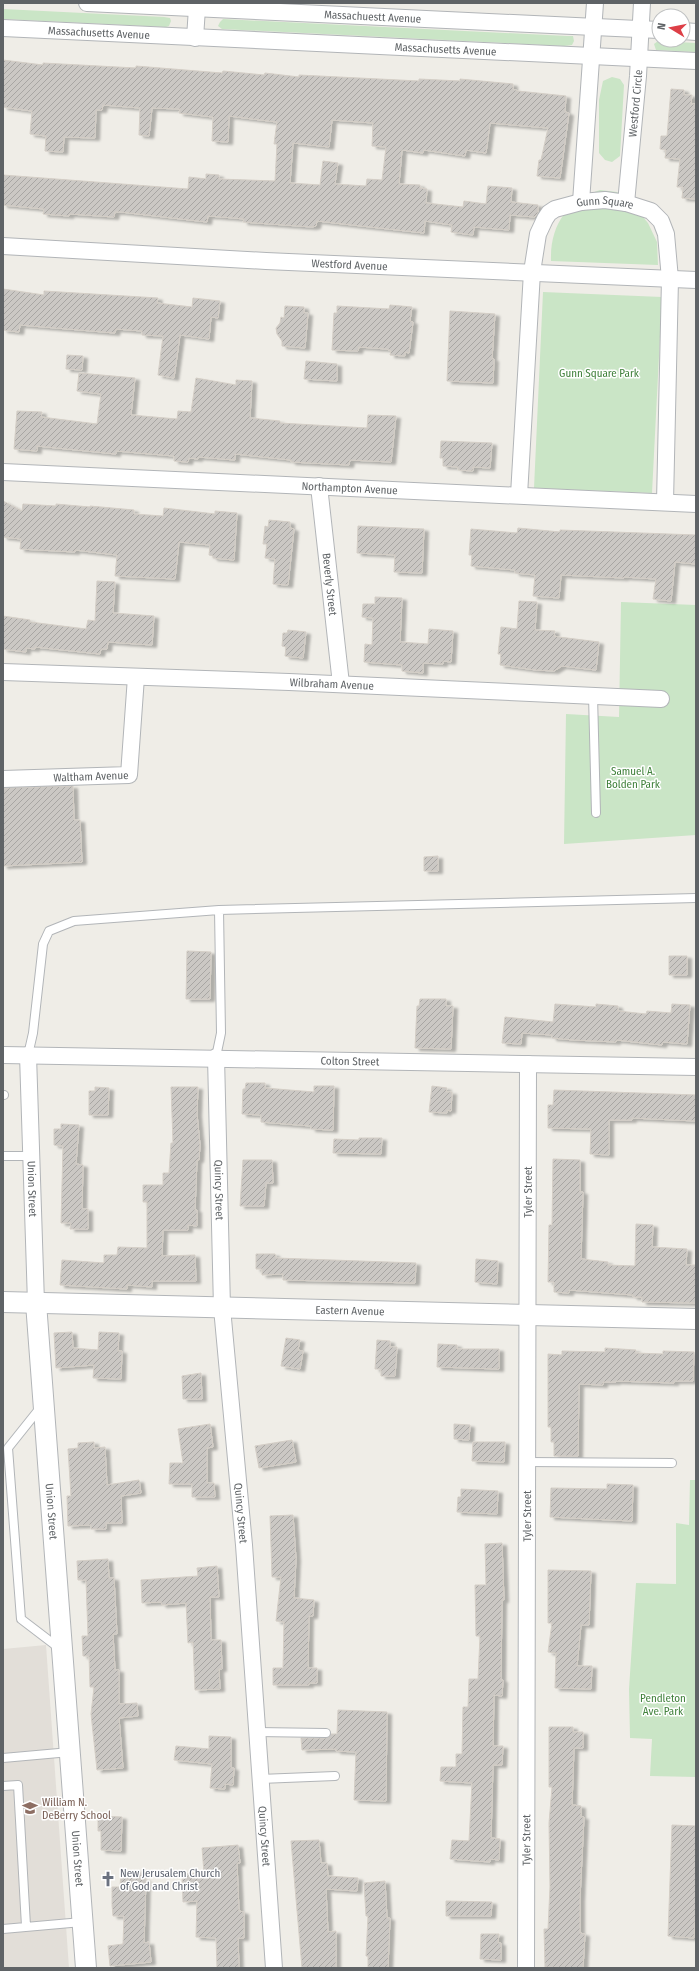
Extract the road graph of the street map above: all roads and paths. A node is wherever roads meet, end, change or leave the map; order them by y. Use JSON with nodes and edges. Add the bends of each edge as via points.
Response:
{"nodes":[{"id":1,"x":87,"y":3,"type":"edge"},
{"id":2,"x":595,"y":3,"type":"edge"},
{"id":3,"x":642,"y":3,"type":"edge"},
{"id":4,"x":197,"y":8,"type":"junction"},
{"id":5,"x":594,"y":27,"type":"junction"},
{"id":6,"x":3,"y":28,"type":"edge"},
{"id":7,"x":641,"y":29,"type":"junction"},
{"id":8,"x":651,"y":30,"type":"edge"},
{"id":9,"x":195,"y":38,"type":"junction"},
{"id":10,"x":592,"y":56,"type":"junction"},
{"id":11,"x":639,"y":58,"type":"junction"},
{"id":12,"x":696,"y":61,"type":"edge"},
{"id":13,"x":581,"y":202,"type":"junction"},
{"id":14,"x":626,"y":203,"type":"junction"},
{"id":15,"x":3,"y":246,"type":"edge"},
{"id":16,"x":532,"y":272,"type":"junction"},
{"id":17,"x":670,"y":279,"type":"junction"},
{"id":18,"x":696,"y":280,"type":"edge"},
{"id":19,"x":3,"y":472,"type":"edge"},
{"id":20,"x":319,"y":486,"type":"junction"},
{"id":21,"x":519,"y":495,"type":"junction"},
{"id":22,"x":665,"y":502,"type":"junction"},
{"id":23,"x":696,"y":504,"type":"edge"},
{"id":24,"x":3,"y":672,"type":"edge"},
{"id":25,"x":136,"y":677,"type":"junction"},
{"id":26,"x":341,"y":684,"type":"junction"},
{"id":27,"x":593,"y":695,"type":"junction"},
{"id":28,"x":661,"y":699,"type":"dead end"},
{"id":29,"x":3,"y":779,"type":"edge"},
{"id":30,"x":596,"y":813,"type":"dead end"},
{"id":31,"x":696,"y":898,"type":"edge"},
{"id":32,"x":219,"y":910,"type":"junction"},
{"id":33,"x":3,"y":1055,"type":"edge"},
{"id":34,"x":28,"y":1055,"type":"junction"},
{"id":35,"x":216,"y":1057,"type":"junction"},
{"id":36,"x":528,"y":1064,"type":"junction"},
{"id":37,"x":696,"y":1067,"type":"edge"},
{"id":38,"x":3,"y":1156,"type":"edge"},
{"id":39,"x":32,"y":1156,"type":"junction"},
{"id":40,"x":3,"y":1302,"type":"edge"},
{"id":41,"x":36,"y":1303,"type":"junction"},
{"id":42,"x":222,"y":1308,"type":"junction"},
{"id":43,"x":527,"y":1316,"type":"junction"},
{"id":44,"x":696,"y":1319,"type":"edge"},
{"id":45,"x":43,"y":1404,"type":"junction"},
{"id":46,"x":526,"y":1462,"type":"junction"},
{"id":47,"x":672,"y":1463,"type":"dead end"},
{"id":48,"x":63,"y":1651,"type":"junction"},
{"id":49,"x":257,"y":1732,"type":"junction"},
{"id":50,"x":326,"y":1733,"type":"dead end"},
{"id":51,"x":71,"y":1752,"type":"junction"},
{"id":52,"x":3,"y":1758,"type":"edge"},
{"id":53,"x":335,"y":1776,"type":"dead end"},
{"id":54,"x":260,"y":1779,"type":"junction"},
{"id":55,"x":3,"y":1786,"type":"edge"},
{"id":56,"x":83,"y":1922,"type":"junction"},
{"id":57,"x":26,"y":1926,"type":"junction"},
{"id":58,"x":3,"y":1928,"type":"edge"},
{"id":59,"x":86,"y":1968,"type":"edge"},
{"id":60,"x":274,"y":1968,"type":"edge"},
{"id":61,"x":526,"y":1968,"type":"edge"}],
"edges":[{"from":1,"to":4,"type":"street","name":"Massachuestt Avenue"},
{"from":2,"to":5,"type":"street"},
{"from":3,"to":7,"type":"street","name":"Westford Circle"},
{"from":4,"to":5,"type":"street","name":"Massachuestt Avenue"},
{"from":4,"to":9,"type":"street"},
{"from":5,"to":7,"type":"street","name":"Massachuestt Avenue"},
{"from":5,"to":10,"type":"street"},
{"from":6,"to":9,"type":"street","name":"Massachusetts Avenue"},
{"from":7,"to":8,"type":"street","name":"Massachuestt Avenue"},
{"from":7,"to":11,"type":"street","name":"Westford Circle"},
{"from":9,"to":10,"type":"street","name":"Massachusetts Avenue"},
{"from":10,"to":11,"type":"street","name":"Massachusetts Avenue"},
{"from":10,"to":13,"type":"street"},
{"from":11,"to":12,"type":"street","name":"Massachusetts Avenue"},
{"from":11,"to":14,"type":"street","name":"Westford Circle"},
{"from":13,"to":14,"type":"street","name":"Gunn Square","via":[[605,200]]},
{"from":13,"to":16,"type":"street","name":"Gunn Square","via":[[549,213],[535,246]]},
{"from":14,"to":17,"type":"street","name":"Gunn Square","via":[[651,211],[661,221],[668,242]]},
{"from":15,"to":16,"type":"street","name":"Westford Avenue","via":[[266,261]]},
{"from":16,"to":17,"type":"street","name":"Westford Avenue"},
{"from":16,"to":21,"type":"street","name":"Gunn Square"},
{"from":17,"to":18,"type":"street","name":"Westford Avenue"},
{"from":17,"to":22,"type":"street","name":"Gunn Square"},
{"from":19,"to":20,"type":"street","name":"Northampton Avenue"},
{"from":20,"to":21,"type":"street","name":"Northampton Avenue"},
{"from":20,"to":26,"type":"street","name":"Beverly Street"},
{"from":21,"to":22,"type":"street","name":"Northampton Avenue"},
{"from":22,"to":23,"type":"street","name":"Northampton Avenue"},
{"from":24,"to":25,"type":"street","name":"Wilbraham Avenue"},
{"from":25,"to":26,"type":"street","name":"Wilbraham Avenue"},
{"from":25,"to":29,"type":"street","name":"Waltham Avenue","via":[[129,775]]},
{"from":26,"to":27,"type":"street","name":"Wilbraham Avenue"},
{"from":27,"to":28,"type":"street","name":"Wilbraham Avenue"},
{"from":27,"to":30,"type":"lane"},
{"from":31,"to":32,"type":"lane"},
{"from":32,"to":34,"type":"lane","via":[[74,921],[48,931],[43,944],[33,1033]]},
{"from":32,"to":35,"type":"lane","via":[[221,1033]]},
{"from":33,"to":34,"type":"street","name":"Colton Street"},
{"from":34,"to":35,"type":"street","name":"Colton Street"},
{"from":34,"to":39,"type":"street","name":"Union Street"},
{"from":35,"to":36,"type":"street","name":"Colton Street"},
{"from":35,"to":42,"type":"street","name":"Quincy Street"},
{"from":36,"to":37,"type":"street","name":"Colton Street"},
{"from":36,"to":43,"type":"street","name":"Tyler Street"},
{"from":38,"to":39,"type":"lane"},
{"from":39,"to":41,"type":"street","name":"Union Street"},
{"from":40,"to":41,"type":"street","name":"Eastern Avenue"},
{"from":41,"to":42,"type":"street","name":"Eastern Avenue"},
{"from":41,"to":45,"type":"street","name":"Union Street"},
{"from":42,"to":43,"type":"street","name":"Eastern Avenue"},
{"from":42,"to":49,"type":"street","name":"Quincy Street","via":[[244,1545]]},
{"from":43,"to":44,"type":"street","name":"Eastern Avenue"},
{"from":43,"to":46,"type":"street","name":"Tyler Street"},
{"from":45,"to":48,"type":"street","name":"Union Street"},
{"from":45,"to":48,"type":"lane","via":[[8,1448],[21,1619]]},
{"from":46,"to":47,"type":"lane"},
{"from":46,"to":61,"type":"street","name":"Tyler Street"},
{"from":48,"to":51,"type":"street","name":"Union Street"},
{"from":49,"to":50,"type":"lane"},
{"from":49,"to":54,"type":"street","name":"Quincy Street"},
{"from":51,"to":52,"type":"lane"},
{"from":51,"to":56,"type":"street","name":"Union Street"},
{"from":53,"to":54,"type":"lane"},
{"from":54,"to":60,"type":"street","name":"Quincy Street"},
{"from":55,"to":57,"type":"lane","via":[[18,1785]]},
{"from":56,"to":57,"type":"lane"},
{"from":56,"to":59,"type":"street","name":"Union Street"},
{"from":57,"to":58,"type":"lane"}]}
